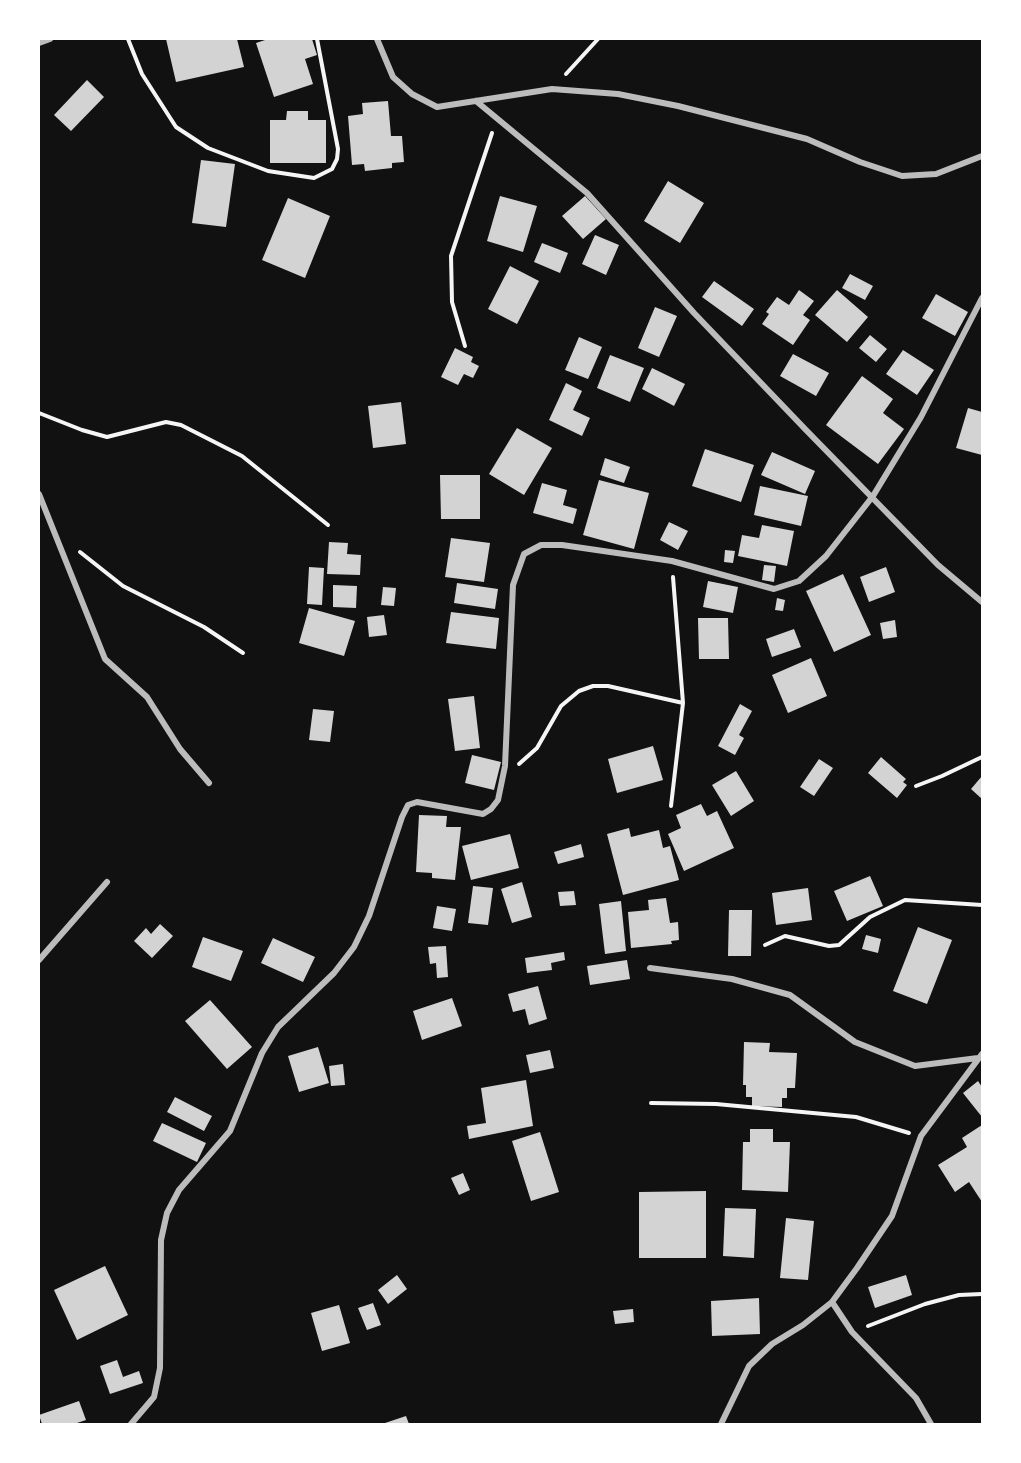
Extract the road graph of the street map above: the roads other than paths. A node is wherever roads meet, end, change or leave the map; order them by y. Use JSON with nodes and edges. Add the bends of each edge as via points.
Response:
{"nodes":[{"id":1,"x":50,"y":39,"type":"edge"},
{"id":2,"x":377,"y":39,"type":"edge"},
{"id":3,"x":39,"y":43,"type":"edge"},
{"id":4,"x":476,"y":101,"type":"junction"},
{"id":5,"x":982,"y":156,"type":"edge"},
{"id":6,"x":982,"y":298,"type":"edge"},
{"id":7,"x":39,"y":494,"type":"edge"},
{"id":8,"x":873,"y":496,"type":"junction"},
{"id":9,"x":982,"y":602,"type":"edge"},
{"id":10,"x":209,"y":783,"type":"dead end"},
{"id":11,"x":107,"y":882,"type":"dead end"},
{"id":12,"x":39,"y":960,"type":"edge"},
{"id":13,"x":650,"y":968,"type":"dead end"},
{"id":14,"x":980,"y":1056,"type":"edge"},
{"id":15,"x":832,"y":1302,"type":"junction"},
{"id":16,"x":131,"y":1424,"type":"edge"},
{"id":17,"x":721,"y":1424,"type":"edge"},
{"id":18,"x":931,"y":1424,"type":"edge"}],
"edges":[{"from":1,"to":3,"type":"street"},
{"from":2,"to":4,"type":"street","via":[[393,77],[412,94],[437,107]]},
{"from":4,"to":5,"type":"street","via":[[552,89],[618,94],[807,139],[902,176],[936,174]]},
{"from":4,"to":8,"type":"street","via":[[587,193],[694,313]]},
{"from":6,"to":8,"type":"street","via":[[921,417]]},
{"from":7,"to":10,"type":"street","via":[[105,659],[147,697],[180,749]]},
{"from":8,"to":9,"type":"street","via":[[938,565]]},
{"from":8,"to":16,"type":"street","via":[[799,581],[774,589],[672,561],[562,545],[541,545],[524,554],[513,585],[505,766],[498,800],[483,813],[417,802],[408,805],[369,916],[354,947],[334,973],[278,1027],[262,1053],[230,1131],[179,1190],[167,1213],[161,1240],[160,1368],[154,1397]]},
{"from":11,"to":12,"type":"street"},
{"from":13,"to":14,"type":"street","via":[[732,979],[790,995],[855,1042],[915,1066]]},
{"from":14,"to":15,"type":"street","via":[[921,1136],[892,1216]]},
{"from":15,"to":17,"type":"street","via":[[772,1344],[749,1366]]},
{"from":15,"to":18,"type":"street","via":[[852,1332],[916,1398]]}]}
